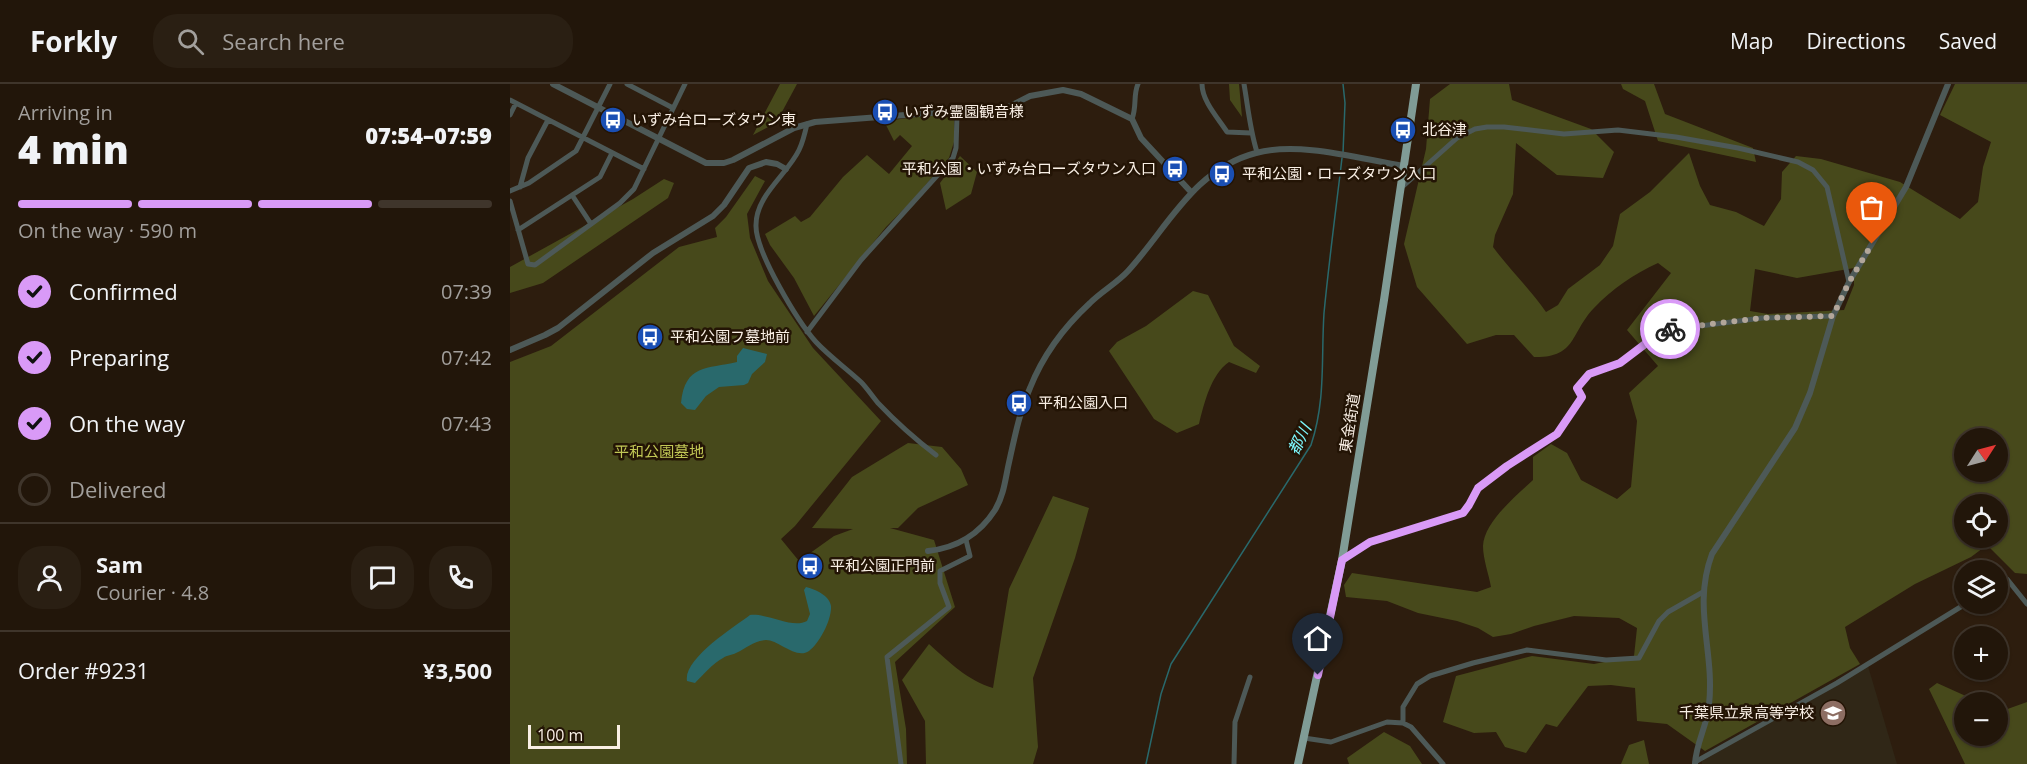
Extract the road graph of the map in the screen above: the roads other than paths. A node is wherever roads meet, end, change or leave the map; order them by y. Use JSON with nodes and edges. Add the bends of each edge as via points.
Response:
{"nodes":[{"id":1,"x":553,"y":84,"type":"edge"},
{"id":2,"x":610,"y":84,"type":"edge"},
{"id":3,"x":627,"y":84,"type":"edge"},
{"id":4,"x":647,"y":84,"type":"edge"},
{"id":5,"x":685,"y":84,"type":"edge"},
{"id":6,"x":1138,"y":84,"type":"edge"},
{"id":7,"x":1202,"y":84,"type":"edge"},
{"id":8,"x":1244,"y":84,"type":"edge"},
{"id":9,"x":1416,"y":84,"type":"edge"},
{"id":10,"x":1948,"y":84,"type":"edge"},
{"id":11,"x":1063,"y":87,"type":"edge"},
{"id":12,"x":643,"y":93,"type":"junction"},
{"id":13,"x":513,"y":102,"type":"edge"},
{"id":14,"x":598,"y":108,"type":"junction"},
{"id":15,"x":673,"y":108,"type":"junction"},
{"id":16,"x":510,"y":115,"type":"edge"},
{"id":17,"x":957,"y":115,"type":"junction"},
{"id":18,"x":1132,"y":119,"type":"junction"},
{"id":19,"x":548,"y":120,"type":"junction"},
{"id":20,"x":807,"y":124,"type":"junction"},
{"id":21,"x":1251,"y":133,"type":"junction"},
{"id":22,"x":583,"y":138,"type":"junction"},
{"id":23,"x":657,"y":139,"type":"junction"},
{"id":24,"x":1257,"y":152,"type":"junction"},
{"id":25,"x":612,"y":153,"type":"junction"},
{"id":26,"x":1404,"y":166,"type":"junction"},
{"id":27,"x":644,"y":169,"type":"junction"},
{"id":28,"x":786,"y":170,"type":"junction"},
{"id":29,"x":520,"y":187,"type":"junction"},
{"id":30,"x":1401,"y":188,"type":"junction"},
{"id":31,"x":510,"y":191,"type":"edge"},
{"id":32,"x":1191,"y":192,"type":"junction"},
{"id":33,"x":572,"y":195,"type":"junction"},
{"id":34,"x":510,"y":201,"type":"edge"},
{"id":35,"x":591,"y":224,"type":"junction"},
{"id":36,"x":518,"y":230,"type":"junction"},
{"id":37,"x":1849,"y":282,"type":"junction"},
{"id":38,"x":1833,"y":316,"type":"junction"},
{"id":39,"x":807,"y":332,"type":"junction"},
{"id":40,"x":510,"y":350,"type":"edge"},
{"id":41,"x":936,"y":455,"type":"dead end"},
{"id":42,"x":966,"y":540,"type":"junction"},
{"id":43,"x":928,"y":551,"type":"dead end"},
{"id":44,"x":1342,"y":560,"type":"junction"},
{"id":45,"x":2008,"y":580,"type":"edge"},
{"id":46,"x":1702,"y":592,"type":"junction"},
{"id":47,"x":2027,"y":604,"type":"edge"},
{"id":48,"x":1954,"y":611,"type":"edge"},
{"id":49,"x":1250,"y":677,"type":"dead end"},
{"id":50,"x":1403,"y":723,"type":"junction"},
{"id":51,"x":1304,"y":738,"type":"junction"},
{"id":52,"x":1695,"y":763,"type":"edge"},
{"id":53,"x":901,"y":764,"type":"edge"},
{"id":54,"x":1234,"y":764,"type":"edge"},
{"id":55,"x":1298,"y":764,"type":"edge"},
{"id":56,"x":1443,"y":764,"type":"edge"}],
"edges":[{"from":1,"to":14,"type":"street"},
{"from":2,"to":14,"type":"street"},
{"from":3,"to":12,"type":"street"},
{"from":4,"to":12,"type":"street"},
{"from":5,"to":15,"type":"street"},
{"from":6,"to":18,"type":"street"},
{"from":7,"to":21,"type":"street","via":[[1210,108],[1227,132]]},
{"from":8,"to":21,"type":"street"},
{"from":9,"to":26,"type":"highway","name":"東金街道"},
{"from":10,"to":37,"type":"street","via":[[1906,187]]},
{"from":11,"to":17,"type":"street","via":[[1030,96],[990,116]]},
{"from":11,"to":18,"type":"street"},
{"from":12,"to":15,"type":"street"},
{"from":13,"to":16,"type":"street"},
{"from":13,"to":19,"type":"street"},
{"from":14,"to":22,"type":"street"},
{"from":14,"to":23,"type":"street"},
{"from":15,"to":23,"type":"street"},
{"from":17,"to":20,"type":"street","via":[[934,112]]},
{"from":17,"to":39,"type":"street","via":[[953,158],[867,253]]},
{"from":18,"to":32,"type":"street","via":[[1141,138]]},
{"from":19,"to":22,"type":"street"},
{"from":19,"to":29,"type":"street","via":[[528,158]]},
{"from":20,"to":23,"type":"street","via":[[724,163],[706,163]]},
{"from":20,"to":28,"type":"street","via":[[799,151]]},
{"from":21,"to":24,"type":"street"},
{"from":22,"to":25,"type":"street"},
{"from":22,"to":29,"type":"street","via":[[576,151]]},
{"from":23,"to":27,"type":"street"},
{"from":24,"to":26,"type":"street","via":[[1297,149]]},
{"from":24,"to":32,"type":"street","via":[[1219,169]]},
{"from":25,"to":27,"type":"street"},
{"from":25,"to":33,"type":"street","via":[[600,177]]},
{"from":26,"to":30,"type":"highway","name":"東金街道"},
{"from":27,"to":35,"type":"street","via":[[634,189]]},
{"from":28,"to":39,"type":"street","via":[[762,201],[756,225],[766,260]]},
{"from":28,"to":40,"type":"street","via":[[766,162],[749,168],[713,216],[652,253],[558,328]]},
{"from":29,"to":31,"type":"street"},
{"from":30,"to":37,"type":"street","via":[[1457,138],[1487,127],[1564,134],[1618,130],[1748,151],[1798,162],[1813,170],[1827,187]]},
{"from":30,"to":44,"type":"highway","name":"東金街道"},
{"from":32,"to":42,"type":"street","via":[[1134,264],[1077,316],[1051,347],[1023,408],[1002,495],[990,516]]},
{"from":33,"to":35,"type":"street"},
{"from":33,"to":36,"type":"street"},
{"from":34,"to":36,"type":"street"},
{"from":35,"to":36,"type":"street","via":[[532,266],[528,264]]},
{"from":37,"to":38,"type":"street"},
{"from":38,"to":44,"type":"street","via":[[1706,324],[1657,335],[1620,363],[1589,374],[1577,388],[1582,397],[1557,434],[1478,488],[1463,513],[1370,542]]},
{"from":38,"to":46,"type":"street","via":[[1805,408],[1712,554]]},
{"from":39,"to":41,"type":"street","via":[[897,422]]},
{"from":42,"to":43,"type":"street"},
{"from":42,"to":53,"type":"street","via":[[970,556],[940,571],[949,607],[887,657]]},
{"from":44,"to":51,"type":"highway","name":"東金街道"},
{"from":45,"to":47,"type":"street"},
{"from":46,"to":50,"type":"street","via":[[1659,621],[1640,658],[1606,660],[1527,650],[1473,663],[1417,684],[1403,707]]},
{"from":46,"to":52,"type":"street","via":[[1710,694]]},
{"from":48,"to":52,"type":"street"},
{"from":49,"to":54,"type":"street","via":[[1235,722]]},
{"from":50,"to":51,"type":"street","via":[[1387,722],[1331,742]]},
{"from":50,"to":56,"type":"street"},
{"from":51,"to":55,"type":"highway","name":"東金街道"}]}
